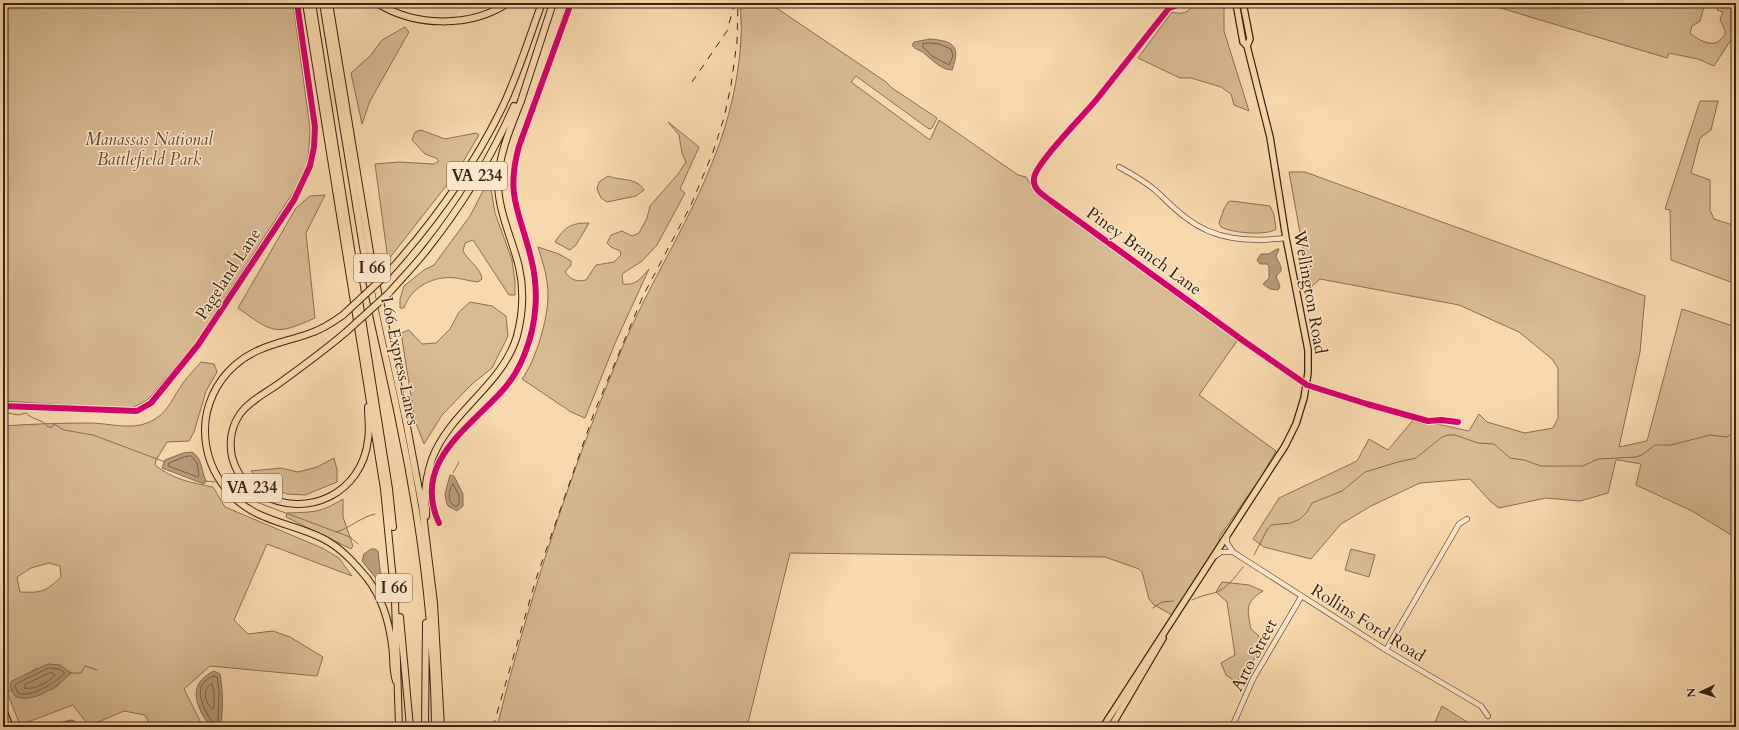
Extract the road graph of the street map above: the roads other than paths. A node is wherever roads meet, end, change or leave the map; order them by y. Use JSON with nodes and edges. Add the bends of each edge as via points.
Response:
{"nodes":[{"id":1,"x":297,"y":3,"type":"edge"},
{"id":2,"x":306,"y":3,"type":"edge"},
{"id":3,"x":312,"y":3,"type":"edge"},
{"id":4,"x":323,"y":3,"type":"edge"},
{"id":5,"x":329,"y":3,"type":"edge"},
{"id":6,"x":377,"y":3,"type":"edge"},
{"id":7,"x":390,"y":3,"type":"edge"},
{"id":8,"x":401,"y":3,"type":"edge"},
{"id":9,"x":508,"y":3,"type":"edge"},
{"id":10,"x":542,"y":3,"type":"edge"},
{"id":11,"x":553,"y":3,"type":"edge"},
{"id":12,"x":571,"y":3,"type":"edge"},
{"id":13,"x":1236,"y":3,"type":"edge"},
{"id":14,"x":1243,"y":3,"type":"edge"},
{"id":15,"x":1182,"y":4,"type":"edge"},
{"id":16,"x":540,"y":44,"type":"junction"},
{"id":17,"x":1247,"y":46,"type":"junction"},
{"id":18,"x":1120,"y":167,"type":"dead end"},
{"id":19,"x":1286,"y":238,"type":"junction"},
{"id":20,"x":365,"y":378,"type":"junction"},
{"id":21,"x":1307,"y":385,"type":"junction"},
{"id":22,"x":3,"y":406,"type":"edge"},
{"id":23,"x":1458,"y":422,"type":"dead end"},
{"id":24,"x":1467,"y":519,"type":"dead end"},
{"id":25,"x":439,"y":523,"type":"dead end"},
{"id":26,"x":425,"y":531,"type":"junction"},
{"id":27,"x":1227,"y":536,"type":"junction"},
{"id":28,"x":420,"y":542,"type":"junction"},
{"id":29,"x":1233,"y":552,"type":"junction"},
{"id":30,"x":1212,"y":558,"type":"junction"},
{"id":31,"x":1302,"y":597,"type":"junction"},
{"id":32,"x":1180,"y":608,"type":"junction"},
{"id":33,"x":400,"y":617,"type":"junction"},
{"id":34,"x":1386,"y":650,"type":"junction"},
{"id":35,"x":398,"y":687,"type":"junction"},
{"id":36,"x":3,"y":709,"type":"edge"},
{"id":37,"x":1488,"y":716,"type":"dead end"},
{"id":38,"x":10,"y":727,"type":"edge"},
{"id":39,"x":399,"y":727,"type":"edge"},
{"id":40,"x":403,"y":727,"type":"edge"},
{"id":41,"x":410,"y":727,"type":"edge"},
{"id":42,"x":425,"y":727,"type":"edge"},
{"id":43,"x":435,"y":727,"type":"edge"},
{"id":44,"x":441,"y":727,"type":"edge"},
{"id":45,"x":1103,"y":727,"type":"edge"},
{"id":46,"x":1111,"y":727,"type":"edge"},
{"id":47,"x":1232,"y":727,"type":"edge"}],
"edges":[{"from":1,"to":22,"type":"street","name":"Pageland Lane","via":[[315,127],[310,166],[294,200],[198,345],[151,403],[137,411]]},
{"from":2,"to":20,"type":"highway","number":"I 66"},
{"from":3,"to":33,"type":"highway","name":"I 66 Express Lanes","via":[[389,489]]},
{"from":4,"to":28,"type":"highway","name":"I 66 Express Lanes","via":[[372,298],[400,425]]},
{"from":5,"to":26,"type":"highway","number":"I 66","via":[[368,244],[406,421]]},
{"from":6,"to":9,"type":"highway","via":[[405,16],[443,21],[476,17]]},
{"from":7,"to":8,"type":"highway"},
{"from":10,"to":35,"type":"highway","bridge":true,"via":[[507,96],[486,138],[408,251],[343,315],[318,331],[274,343],[253,352],[233,367],[221,380],[210,402],[206,418],[206,446],[210,461],[219,480],[231,495],[260,515],[330,542],[368,579],[388,623]]},
{"from":11,"to":16,"type":"highway","number":"VA 234"},
{"from":12,"to":25,"type":"street","via":[[519,146],[512,183],[514,202],[531,257],[535,281],[536,305],[530,338],[509,383],[458,435],[444,452],[436,468],[432,488],[435,514]]},
{"from":13,"to":17,"type":"main road","name":"Wellington Road","via":[[1243,42]]},
{"from":14,"to":17,"type":"main road","name":"Wellington Road","via":[[1250,39]]},
{"from":15,"to":21,"type":"street","name":"Piney Branch Lane","via":[[1169,8],[1096,100],[1046,157],[1035,175],[1036,188],[1050,201]]},
{"from":16,"to":20,"type":"highway","number":"VA 234","bridge":true,"via":[[510,116],[469,189],[429,248],[389,293],[346,332],[240,414],[232,432],[230,446],[233,462],[242,478],[265,496],[292,504],[318,501],[341,490],[358,472],[367,448],[369,430]]},
{"from":16,"to":26,"type":"highway","via":[[507,137],[499,170],[500,203],[521,276],[519,326],[514,344],[504,363],[446,432],[435,451],[426,485]]},
{"from":17,"to":19,"type":"main road","name":"Wellington Road","via":[[1270,138]]},
{"from":18,"to":19,"type":"street","via":[[1149,185],[1188,220],[1209,232],[1246,240]]},
{"from":19,"to":21,"type":"main road","name":"Wellington Road","via":[[1307,345]]},
{"from":20,"to":35,"type":"highway","number":"I 66","via":[[390,534]]},
{"from":21,"to":23,"type":"street","name":"Piney Branch Lane","via":[[1428,421]]},
{"from":21,"to":27,"type":"main road","name":"Wellington Road","via":[[1301,411],[1291,435]]},
{"from":24,"to":34,"type":"street","via":[[1459,524]]},
{"from":26,"to":44,"type":"highway","number":"I 66","via":[[437,644]]},
{"from":27,"to":29,"type":"street","via":[[1227,543]]},
{"from":27,"to":30,"type":"main road","name":"Wellington Road"},
{"from":28,"to":42,"type":"highway","via":[[426,632]]},
{"from":28,"to":43,"type":"highway","name":"I 66 Express Lanes","via":[[430,626]]},
{"from":29,"to":30,"type":"street","via":[[1222,552]]},
{"from":29,"to":31,"type":"street","name":"Rollins Ford Road"},
{"from":30,"to":32,"type":"main road","name":"Wellington Road"},
{"from":31,"to":34,"type":"street","name":"Rollins Ford Road"},
{"from":31,"to":47,"type":"street","name":"Arto Street","via":[[1253,678]]},
{"from":32,"to":45,"type":"main road","name":"Wellington Road"},
{"from":32,"to":46,"type":"main road","name":"Wellington Road"},
{"from":33,"to":40,"type":"highway"},
{"from":33,"to":41,"type":"highway"},
{"from":34,"to":37,"type":"street","name":"Rollins Ford Road","via":[[1482,706]]},
{"from":35,"to":39,"type":"highway","number":"I 66"},
{"from":36,"to":38,"type":"main road"}]}
